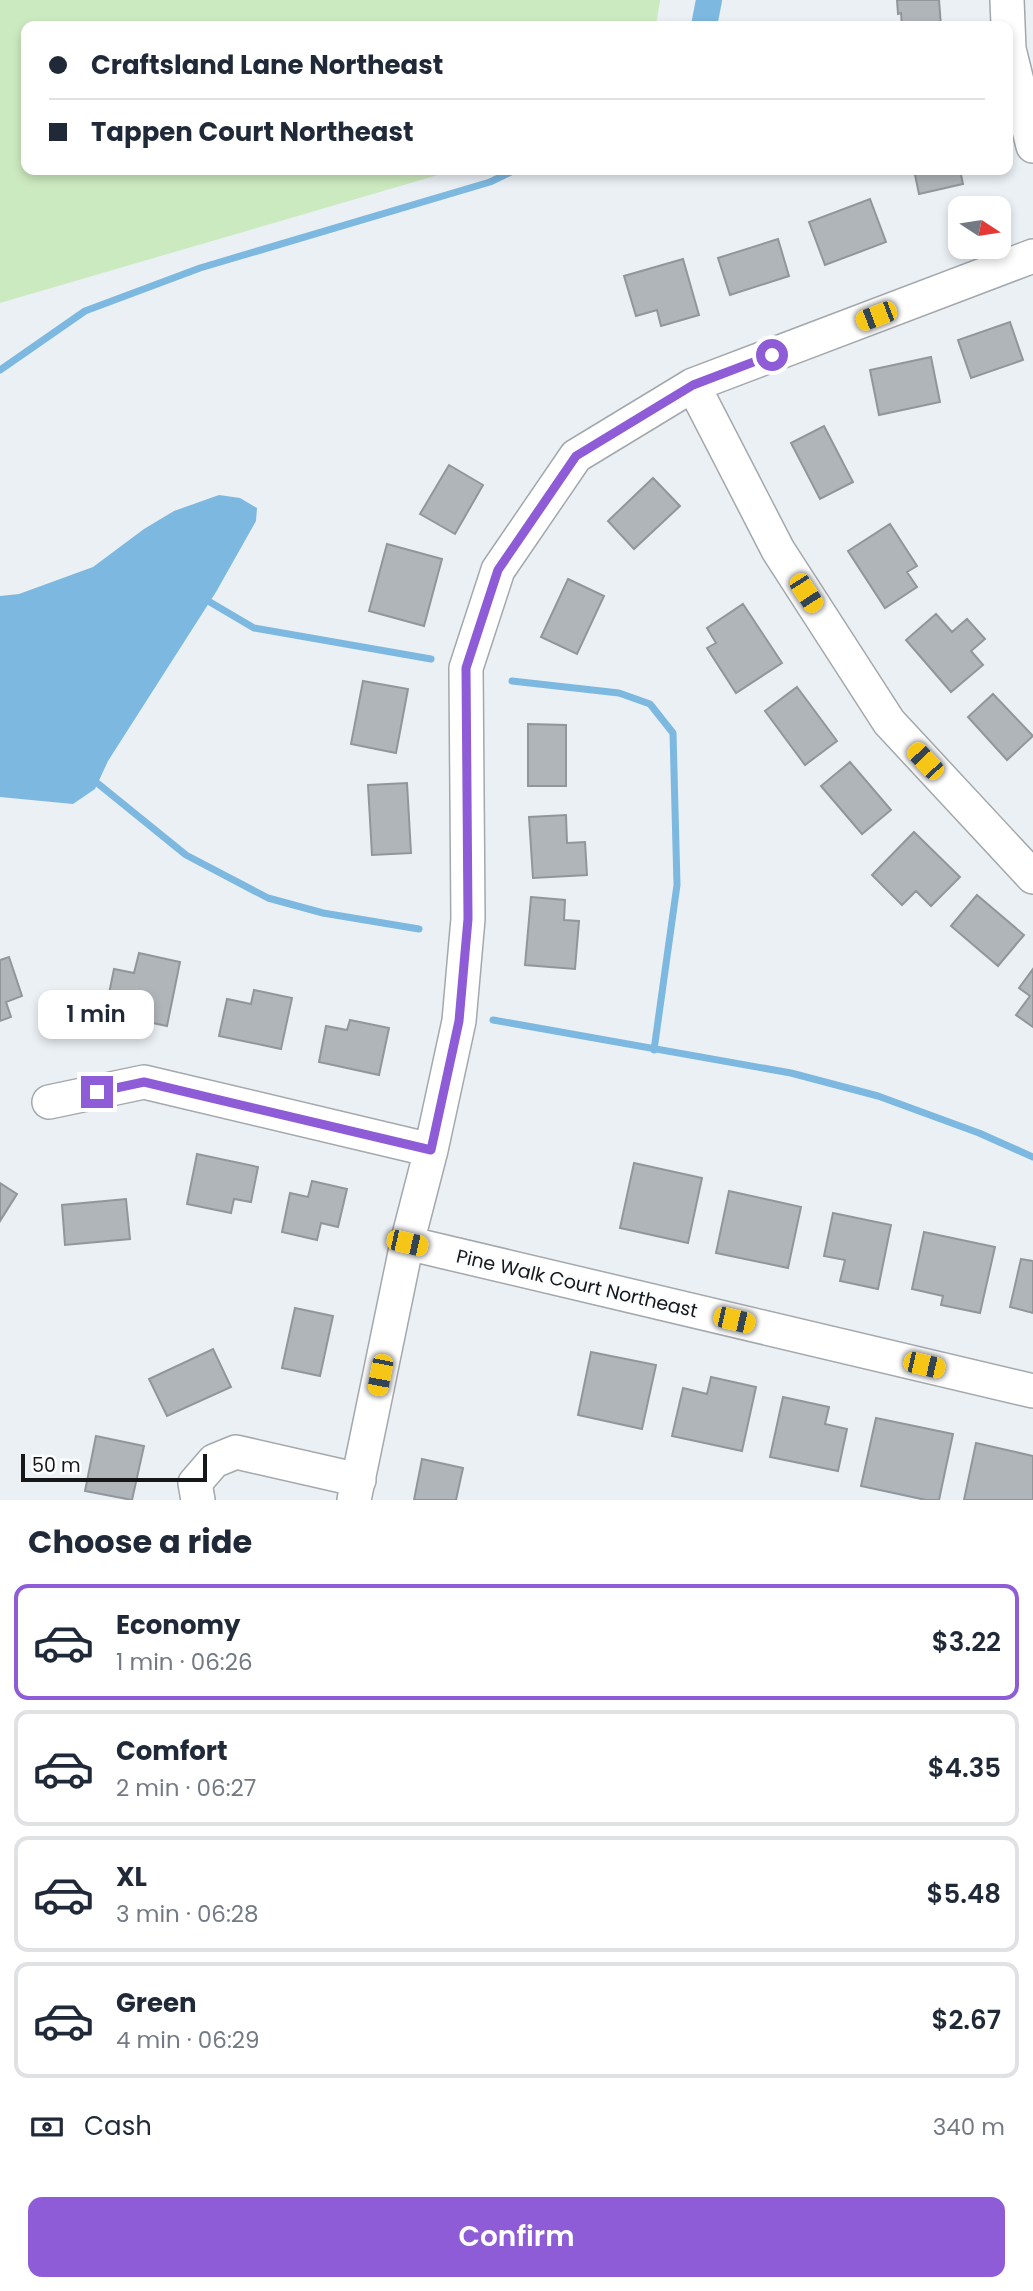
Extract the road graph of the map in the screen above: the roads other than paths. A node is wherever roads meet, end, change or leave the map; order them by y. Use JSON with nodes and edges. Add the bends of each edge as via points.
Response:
{"nodes":[{"id":1,"x":1007,"y":0,"type":"edge"},
{"id":2,"x":1008,"y":21,"type":"edge"},
{"id":3,"x":1013,"y":65,"type":"edge"},
{"id":4,"x":1033,"y":146,"type":"edge"},
{"id":5,"x":1033,"y":257,"type":"edge"},
{"id":6,"x":693,"y":385,"type":"junction"},
{"id":7,"x":1033,"y":877,"type":"edge"},
{"id":8,"x":50,"y":1102,"type":"dead end"},
{"id":9,"x":431,"y":1150,"type":"junction"},
{"id":10,"x":407,"y":1243,"type":"junction"},
{"id":11,"x":1033,"y":1391,"type":"edge"},
{"id":12,"x":357,"y":1490,"type":"edge"},
{"id":13,"x":198,"y":1500,"type":"edge"}],
"edges":[{"from":1,"to":2,"type":"street"},
{"from":3,"to":4,"type":"street"},
{"from":5,"to":6,"type":"street"},
{"from":6,"to":7,"type":"street","via":[[778,550],[889,722]]},
{"from":6,"to":9,"type":"street","via":[[576,456],[498,570],[466,668],[468,919],[459,1021]]},
{"from":8,"to":9,"type":"street","via":[[144,1082]]},
{"from":9,"to":10,"type":"street"},
{"from":10,"to":11,"type":"street","name":"Pine Walk Court Northeast"},
{"from":10,"to":12,"type":"street"},
{"from":12,"to":13,"type":"street","via":[[236,1452],[214,1461],[195,1483]]}]}
